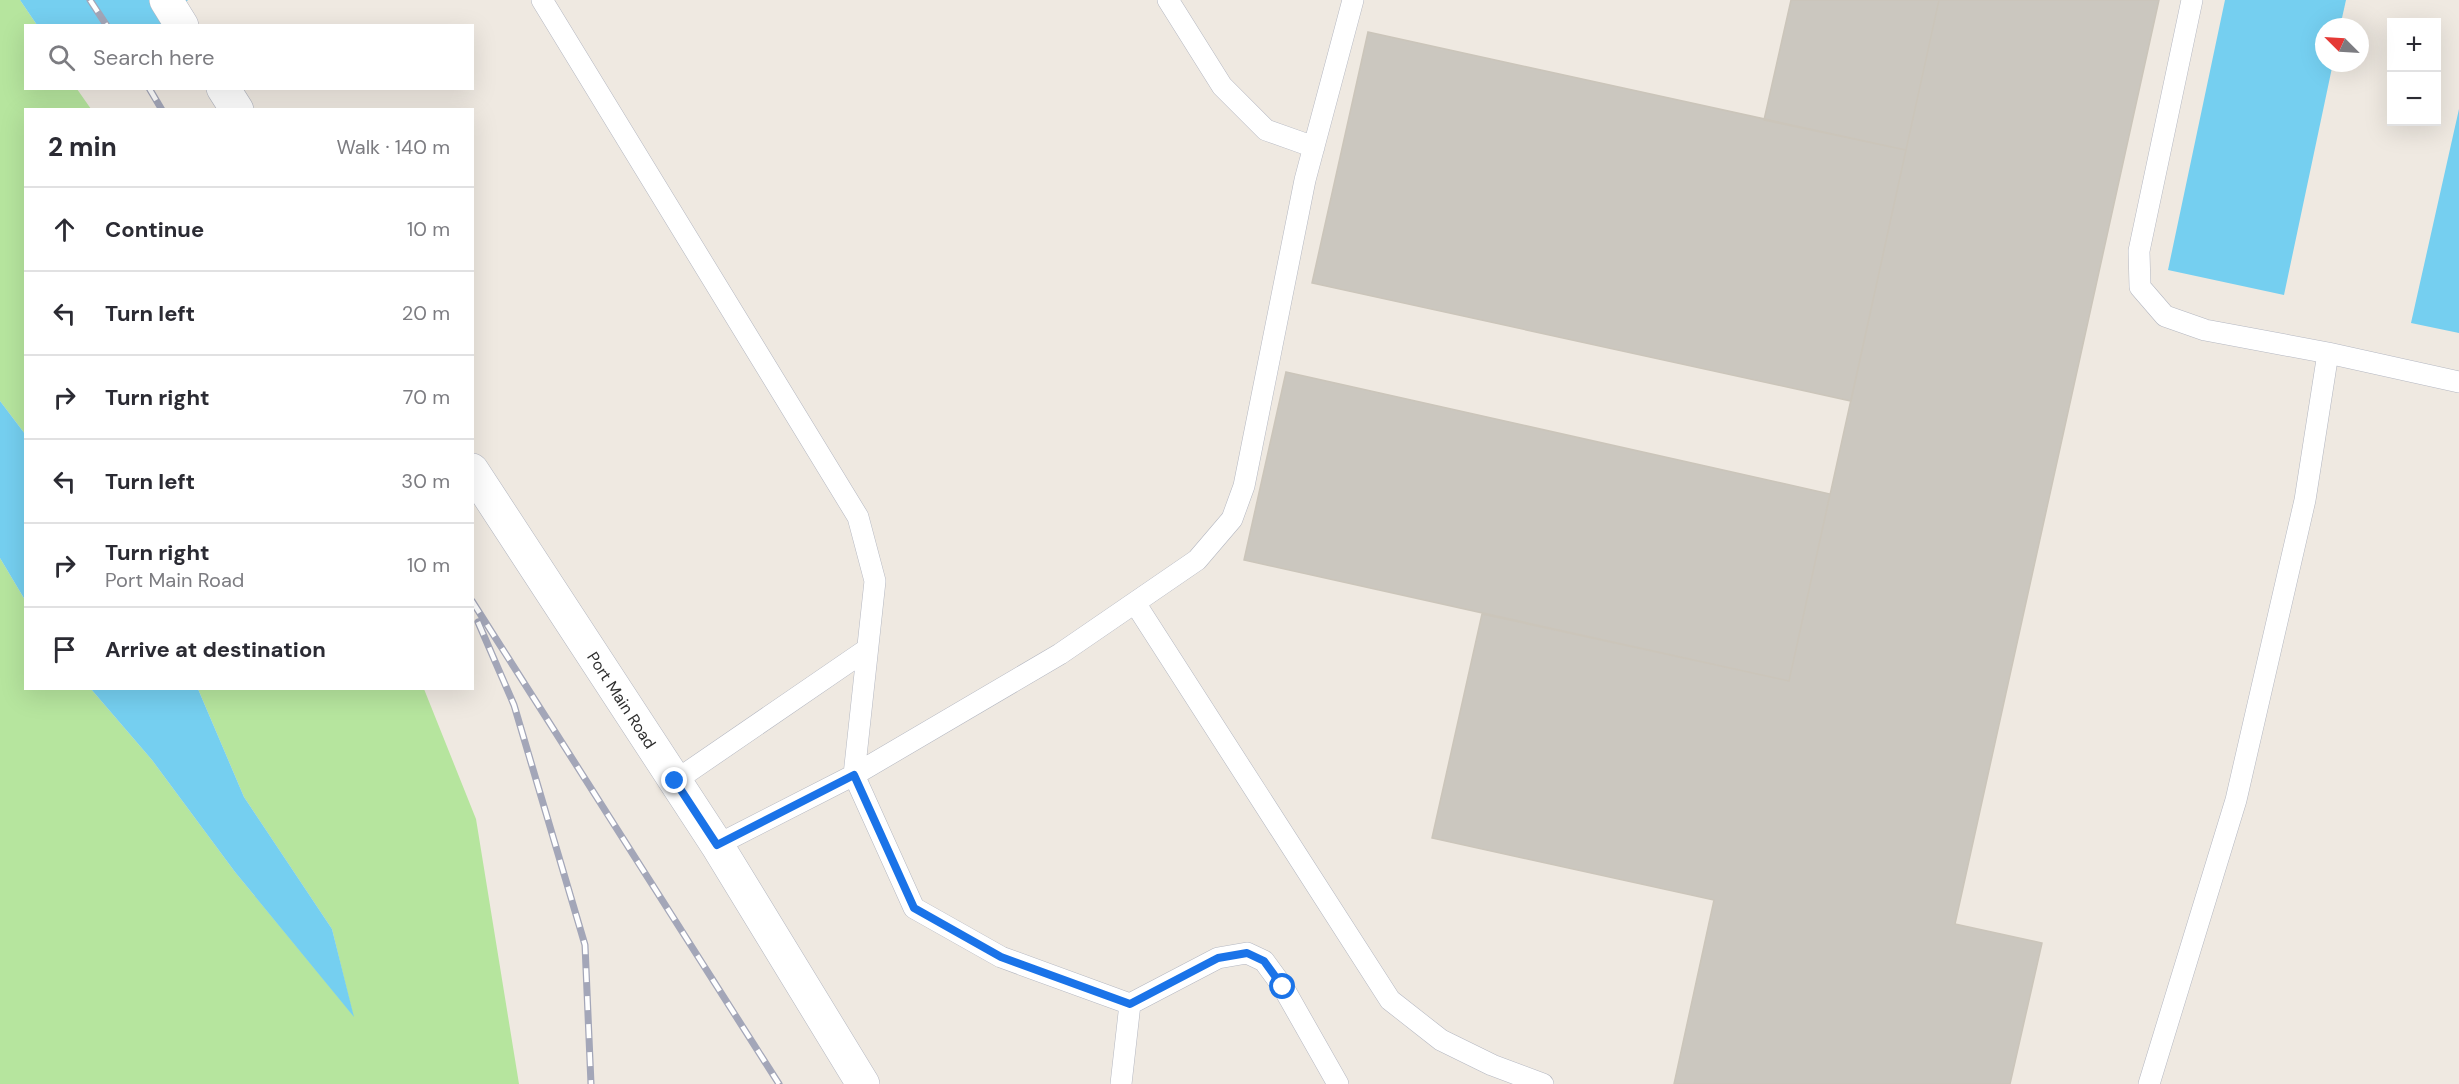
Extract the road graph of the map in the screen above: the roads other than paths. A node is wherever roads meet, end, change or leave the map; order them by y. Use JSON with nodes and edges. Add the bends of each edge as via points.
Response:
{"nodes":[{"id":1,"x":166,"y":0,"type":"edge"},
{"id":2,"x":542,"y":0,"type":"edge"},
{"id":3,"x":1168,"y":0,"type":"edge"},
{"id":4,"x":1353,"y":0,"type":"edge"},
{"id":5,"x":2192,"y":0,"type":"edge"},
{"id":6,"x":181,"y":24,"type":"edge"},
{"id":7,"x":224,"y":90,"type":"edge"},
{"id":8,"x":236,"y":108,"type":"edge"},
{"id":9,"x":1314,"y":147,"type":"junction"},
{"id":10,"x":2328,"y":353,"type":"junction"},
{"id":11,"x":2459,"y":382,"type":"edge"},
{"id":12,"x":474,"y":473,"type":"edge"},
{"id":13,"x":1135,"y":603,"type":"junction"},
{"id":14,"x":866,"y":650,"type":"junction"},
{"id":15,"x":854,"y":775,"type":"junction"},
{"id":16,"x":675,"y":781,"type":"junction"},
{"id":17,"x":717,"y":845,"type":"junction"},
{"id":18,"x":1130,"y":1004,"type":"junction"},
{"id":19,"x":863,"y":1084,"type":"edge"},
{"id":20,"x":1121,"y":1084,"type":"edge"},
{"id":21,"x":1338,"y":1084,"type":"edge"},
{"id":22,"x":1543,"y":1084,"type":"edge"},
{"id":23,"x":2149,"y":1084,"type":"edge"}],
"edges":[{"from":1,"to":6,"type":"main road"},
{"from":2,"to":14,"type":"lane","via":[[858,517],[874,581]]},
{"from":3,"to":9,"type":"lane","via":[[1222,86],[1266,130]]},
{"from":4,"to":9,"type":"lane"},
{"from":5,"to":10,"type":"lane","via":[[2139,251],[2140,287],[2165,316],[2205,330]]},
{"from":7,"to":8,"type":"main road"},
{"from":9,"to":13,"type":"lane","via":[[1245,486],[1232,519],[1197,560]]},
{"from":10,"to":11,"type":"lane"},
{"from":10,"to":23,"type":"lane","via":[[2305,500],[2236,800]]},
{"from":12,"to":16,"type":"main road","name":"Port Main Road"},
{"from":13,"to":15,"type":"lane","via":[[1060,654]]},
{"from":13,"to":22,"type":"lane","via":[[1390,1000],[1441,1040],[1491,1065]]},
{"from":14,"to":15,"type":"lane"},
{"from":14,"to":16,"type":"lane"},
{"from":15,"to":17,"type":"lane"},
{"from":15,"to":18,"type":"lane","via":[[914,908],[1001,957]]},
{"from":16,"to":17,"type":"main road","name":"Port Main Road"},
{"from":17,"to":19,"type":"main road","name":"Port Main Road"},
{"from":18,"to":20,"type":"lane"},
{"from":18,"to":21,"type":"lane","via":[[1218,958],[1247,953],[1264,961],[1283,987]]}]}
